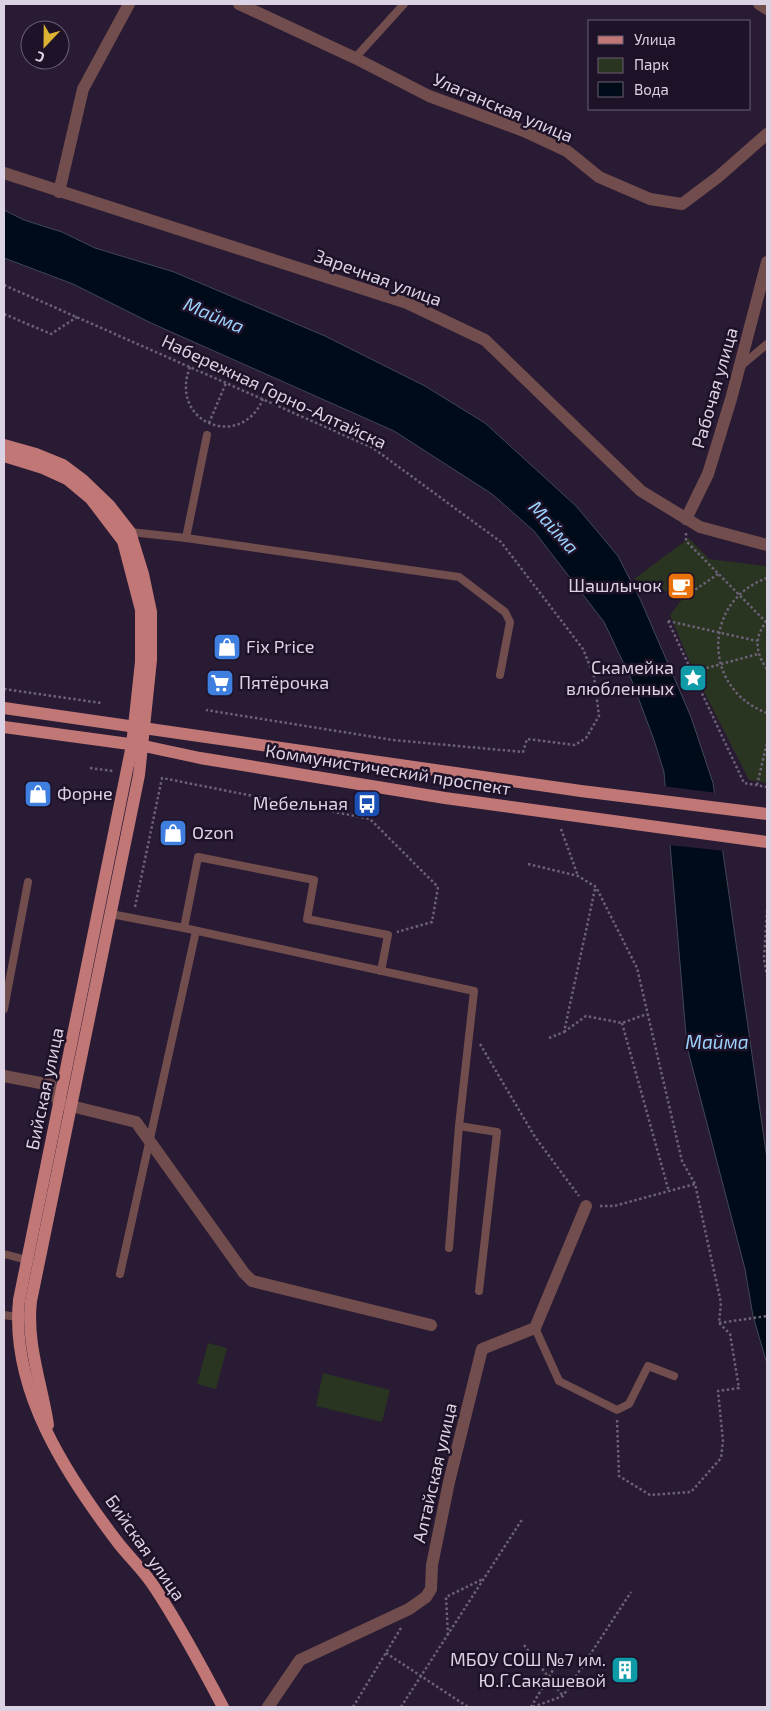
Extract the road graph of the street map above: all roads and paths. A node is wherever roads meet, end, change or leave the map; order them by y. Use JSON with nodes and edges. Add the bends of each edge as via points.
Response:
{"nodes":[{"id":1,"x":128,"y":4,"type":"edge"},
{"id":2,"x":238,"y":4,"type":"edge"},
{"id":3,"x":404,"y":4,"type":"edge"},
{"id":4,"x":759,"y":4,"type":"edge"},
{"id":5,"x":767,"y":9,"type":"edge"},
{"id":6,"x":355,"y":58,"type":"junction"},
{"id":7,"x":767,"y":134,"type":"edge"},
{"id":8,"x":4,"y":173,"type":"edge"},
{"id":9,"x":59,"y":192,"type":"junction"},
{"id":10,"x":767,"y":262,"type":"edge"},
{"id":11,"x":4,"y":285,"type":"edge"},
{"id":12,"x":4,"y":314,"type":"edge"},
{"id":13,"x":77,"y":317,"type":"junction"},
{"id":14,"x":767,"y":344,"type":"edge"},
{"id":15,"x":190,"y":367,"type":"junction"},
{"id":16,"x":739,"y":368,"type":"junction"},
{"id":17,"x":226,"y":383,"type":"junction"},
{"id":18,"x":263,"y":399,"type":"junction"},
{"id":19,"x":209,"y":423,"type":"junction"},
{"id":20,"x":207,"y":435,"type":"dead end"},
{"id":21,"x":4,"y":445,"type":"edge"},
{"id":22,"x":4,"y":456,"type":"edge"},
{"id":23,"x":686,"y":519,"type":"junction"},
{"id":24,"x":130,"y":532,"type":"junction"},
{"id":25,"x":186,"y":538,"type":"junction"},
{"id":26,"x":767,"y":545,"type":"edge"},
{"id":27,"x":718,"y":574,"type":"junction"},
{"id":28,"x":767,"y":578,"type":"edge"},
{"id":29,"x":739,"y":594,"type":"junction"},
{"id":30,"x":683,"y":598,"type":"dead end"},
{"id":31,"x":767,"y":621,"type":"edge"},
{"id":32,"x":719,"y":631,"type":"junction"},
{"id":33,"x":757,"y":641,"type":"junction"},
{"id":34,"x":758,"y":654,"type":"junction"},
{"id":35,"x":720,"y":664,"type":"junction"},
{"id":36,"x":767,"y":669,"type":"edge"},
{"id":37,"x":692,"y":672,"type":"junction"},
{"id":38,"x":500,"y":675,"type":"dead end"},
{"id":39,"x":4,"y":689,"type":"edge"},
{"id":40,"x":101,"y":703,"type":"dead end"},
{"id":41,"x":4,"y":708,"type":"edge"},
{"id":42,"x":206,"y":710,"type":"dead end"},
{"id":43,"x":767,"y":713,"type":"edge"},
{"id":44,"x":4,"y":728,"type":"edge"},
{"id":45,"x":139,"y":728,"type":"junction"},
{"id":46,"x":767,"y":743,"type":"edge"},
{"id":47,"x":138,"y":746,"type":"junction"},
{"id":48,"x":90,"y":768,"type":"dead end"},
{"id":49,"x":119,"y":772,"type":"dead end"},
{"id":50,"x":757,"y":785,"type":"junction"},
{"id":51,"x":767,"y":787,"type":"edge"},
{"id":52,"x":767,"y":814,"type":"edge"},
{"id":53,"x":562,"y":829,"type":"dead end"},
{"id":54,"x":761,"y":841,"type":"edge"},
{"id":55,"x":528,"y":864,"type":"dead end"},
{"id":56,"x":578,"y":876,"type":"junction"},
{"id":57,"x":28,"y":882,"type":"dead end"},
{"id":58,"x":596,"y":887,"type":"junction"},
{"id":59,"x":767,"y":910,"type":"edge"},
{"id":60,"x":111,"y":914,"type":"junction"},
{"id":61,"x":132,"y":918,"type":"junction"},
{"id":62,"x":767,"y":920,"type":"edge"},
{"id":63,"x":184,"y":928,"type":"junction"},
{"id":64,"x":196,"y":931,"type":"junction"},
{"id":65,"x":388,"y":935,"type":"junction"},
{"id":66,"x":381,"y":971,"type":"junction"},
{"id":67,"x":767,"y":976,"type":"edge"},
{"id":68,"x":4,"y":1009,"type":"edge"},
{"id":69,"x":647,"y":1014,"type":"junction"},
{"id":70,"x":622,"y":1023,"type":"junction"},
{"id":71,"x":470,"y":1027,"type":"junction"},
{"id":72,"x":564,"y":1032,"type":"junction"},
{"id":73,"x":549,"y":1038,"type":"dead end"},
{"id":74,"x":4,"y":1076,"type":"edge"},
{"id":75,"x":59,"y":1103,"type":"junction"},
{"id":76,"x":72,"y":1106,"type":"junction"},
{"id":77,"x":459,"y":1126,"type":"junction"},
{"id":78,"x":150,"y":1141,"type":"junction"},
{"id":79,"x":695,"y":1184,"type":"junction"},
{"id":80,"x":669,"y":1192,"type":"junction"},
{"id":81,"x":586,"y":1206,"type":"junction"},
{"id":82,"x":449,"y":1248,"type":"dead end"},
{"id":83,"x":4,"y":1254,"type":"edge"},
{"id":84,"x":27,"y":1260,"type":"junction"},
{"id":85,"x":120,"y":1274,"type":"dead end"},
{"id":86,"x":479,"y":1291,"type":"dead end"},
{"id":87,"x":4,"y":1315,"type":"edge"},
{"id":88,"x":767,"y":1316,"type":"edge"},
{"id":89,"x":17,"y":1317,"type":"junction"},
{"id":90,"x":718,"y":1323,"type":"junction"},
{"id":91,"x":431,"y":1325,"type":"dead end"},
{"id":92,"x":535,"y":1328,"type":"junction"},
{"id":93,"x":674,"y":1376,"type":"dead end"},
{"id":94,"x":617,"y":1410,"type":"junction"},
{"id":95,"x":50,"y":1437,"type":"junction"},
{"id":96,"x":523,"y":1518,"type":"dead end"},
{"id":97,"x":484,"y":1579,"type":"junction"},
{"id":98,"x":631,"y":1592,"type":"dead end"},
{"id":99,"x":398,"y":1614,"type":"junction"},
{"id":100,"x":448,"y":1637,"type":"junction"},
{"id":101,"x":524,"y":1645,"type":"dead end"},
{"id":102,"x":386,"y":1653,"type":"junction"},
{"id":103,"x":559,"y":1660,"type":"dead end"},
{"id":104,"x":421,"y":1676,"type":"junction"},
{"id":105,"x":550,"y":1676,"type":"junction"},
{"id":106,"x":563,"y":1696,"type":"junction"},
{"id":107,"x":223,"y":1707,"type":"edge"},
{"id":108,"x":268,"y":1707,"type":"edge"},
{"id":109,"x":353,"y":1707,"type":"edge"},
{"id":110,"x":402,"y":1707,"type":"edge"},
{"id":111,"x":468,"y":1707,"type":"edge"},
{"id":112,"x":532,"y":1707,"type":"edge"}],
"edges":[{"from":1,"to":9,"type":"street","via":[[83,89]]},
{"from":2,"to":6,"type":"street","name":"Улаганская улица"},
{"from":3,"to":6,"type":"lane"},
{"from":4,"to":5,"type":"street"},
{"from":6,"to":7,"type":"street","name":"Улаганская улица","via":[[428,96],[524,131],[567,151],[599,177],[650,200],[682,204]]},
{"from":8,"to":9,"type":"street","name":"Заречная улица"},
{"from":9,"to":23,"type":"street","name":"Заречная улица","via":[[406,302],[485,340],[641,491]]},
{"from":10,"to":16,"type":"street","name":"Рабочая улица"},
{"from":11,"to":13,"type":"path","name":"Набережная Горно-Алтайска"},
{"from":12,"to":13,"type":"path","via":[[51,334]]},
{"from":13,"to":15,"type":"path","name":"Набережная Горно-Алтайска"},
{"from":14,"to":16,"type":"lane"},
{"from":15,"to":17,"type":"path","name":"Набережная Горно-Алтайска"},
{"from":15,"to":19,"type":"path","via":[[186,396],[192,410]]},
{"from":16,"to":23,"type":"street","name":"Рабочая улица","via":[[708,474]]},
{"from":17,"to":18,"type":"path","name":"Набережная Горно-Алтайска"},
{"from":17,"to":19,"type":"path"},
{"from":18,"to":19,"type":"path","via":[[257,412],[246,420],[230,426]]},
{"from":18,"to":42,"type":"path","name":"Набережная Горно-Алтайска","via":[[373,448],[501,542],[583,648],[594,676],[599,716],[586,738],[575,745],[527,739],[523,752],[393,740]]},
{"from":20,"to":25,"type":"lane"},
{"from":21,"to":24,"type":"main road","via":[[51,460],[72,472],[96,492]]},
{"from":22,"to":45,"type":"main road","via":[[67,479],[91,499],[123,541],[141,610]]},
{"from":23,"to":26,"type":"street","name":"Заречная улица","via":[[700,527]]},
{"from":23,"to":27,"type":"path","via":[[686,541]]},
{"from":24,"to":25,"type":"lane"},
{"from":24,"to":45,"type":"main road","via":[[151,612],[151,660]]},
{"from":25,"to":38,"type":"lane","via":[[458,577],[509,617]]},
{"from":27,"to":29,"type":"path"},
{"from":27,"to":30,"type":"path"},
{"from":28,"to":29,"type":"path"},
{"from":29,"to":31,"type":"path"},
{"from":29,"to":32,"type":"path","via":[[726,612]]},
{"from":31,"to":33,"type":"path"},
{"from":32,"to":33,"type":"path"},
{"from":32,"to":35,"type":"path"},
{"from":32,"to":37,"type":"path","via":[[668,621]]},
{"from":33,"to":34,"type":"path"},
{"from":34,"to":35,"type":"path"},
{"from":34,"to":36,"type":"path"},
{"from":35,"to":37,"type":"path"},
{"from":35,"to":43,"type":"path","via":[[740,697]]},
{"from":37,"to":50,"type":"path","via":[[744,783]]},
{"from":39,"to":40,"type":"path"},
{"from":41,"to":45,"type":"main road","name":"Коммунистический проспект"},
{"from":44,"to":47,"type":"main road","name":"Коммунистический проспект"},
{"from":45,"to":47,"type":"main road"},
{"from":45,"to":52,"type":"main road","name":"Коммунистический проспект"},
{"from":46,"to":50,"type":"path"},
{"from":47,"to":54,"type":"main road","name":"Коммунистический проспект","via":[[359,785]]},
{"from":47,"to":60,"type":"main road","name":"Бийская улица"},
{"from":47,"to":75,"type":"main road","name":"Бийская улица"},
{"from":48,"to":49,"type":"path"},
{"from":50,"to":51,"type":"path"},
{"from":53,"to":56,"type":"path"},
{"from":55,"to":56,"type":"path"},
{"from":56,"to":58,"type":"path"},
{"from":57,"to":68,"type":"lane"},
{"from":58,"to":69,"type":"path","via":[[637,968]]},
{"from":58,"to":72,"type":"path"},
{"from":59,"to":62,"type":"path"},
{"from":60,"to":61,"type":"lane"},
{"from":60,"to":76,"type":"main road","name":"Бийская улица"},
{"from":61,"to":63,"type":"lane"},
{"from":61,"to":65,"type":"path","via":[[162,778],[370,819],[438,887],[432,922]]},
{"from":62,"to":67,"type":"path","via":[[764,959]]},
{"from":63,"to":64,"type":"lane"},
{"from":63,"to":65,"type":"lane","via":[[198,857],[314,880],[307,919]]},
{"from":64,"to":66,"type":"lane"},
{"from":64,"to":78,"type":"lane"},
{"from":65,"to":66,"type":"lane"},
{"from":66,"to":71,"type":"lane","via":[[474,991]]},
{"from":69,"to":70,"type":"path"},
{"from":69,"to":79,"type":"path","via":[[682,1161]]},
{"from":70,"to":72,"type":"path","via":[[586,1016]]},
{"from":70,"to":80,"type":"path"},
{"from":71,"to":77,"type":"lane"},
{"from":71,"to":81,"type":"path","via":[[535,1137]]},
{"from":72,"to":73,"type":"path"},
{"from":74,"to":75,"type":"street","via":[[51,1085]]},
{"from":75,"to":76,"type":"street"},
{"from":75,"to":84,"type":"main road","name":"Бийская улица"},
{"from":76,"to":78,"type":"street","via":[[136,1122]]},
{"from":76,"to":95,"type":"main road","name":"Бийская улица","via":[[29,1318]]},
{"from":77,"to":82,"type":"lane"},
{"from":77,"to":86,"type":"lane","via":[[497,1132]]},
{"from":78,"to":85,"type":"lane"},
{"from":78,"to":91,"type":"street","via":[[252,1281]]},
{"from":79,"to":80,"type":"path"},
{"from":79,"to":90,"type":"path","via":[[721,1303]]},
{"from":80,"to":81,"type":"path","via":[[614,1206]]},
{"from":81,"to":92,"type":"street"},
{"from":83,"to":84,"type":"lane"},
{"from":84,"to":89,"type":"main road","name":"Бийская улица"},
{"from":87,"to":89,"type":"lane"},
{"from":88,"to":90,"type":"path"},
{"from":89,"to":95,"type":"main road","name":"Бийская улица","via":[[18,1340],[30,1391]]},
{"from":90,"to":94,"type":"path","via":[[730,1334],[740,1388],[718,1391],[721,1458],[691,1492],[650,1495],[619,1476]]},
{"from":92,"to":94,"type":"lane","via":[[559,1381]]},
{"from":92,"to":99,"type":"street","name":"Алтайская улица","via":[[482,1349],[449,1482],[432,1565],[431,1589],[419,1602]]},
{"from":93,"to":94,"type":"lane","via":[[648,1366],[629,1404]]},
{"from":95,"to":107,"type":"main road","name":"Бийская улица","via":[[119,1544],[155,1587]]},
{"from":96,"to":97,"type":"path"},
{"from":97,"to":100,"type":"path"},
{"from":97,"to":100,"type":"path","via":[[446,1597]]},
{"from":98,"to":106,"type":"path"},
{"from":99,"to":102,"type":"path","via":[[404,1623]]},
{"from":99,"to":108,"type":"street","name":"Алтайская улица","via":[[300,1660]]},
{"from":100,"to":104,"type":"path"},
{"from":101,"to":105,"type":"path"},
{"from":102,"to":104,"type":"path"},
{"from":102,"to":109,"type":"path"},
{"from":103,"to":105,"type":"path"},
{"from":104,"to":110,"type":"path"},
{"from":104,"to":111,"type":"path"},
{"from":105,"to":106,"type":"path"},
{"from":105,"to":112,"type":"path"},
{"from":106,"to":112,"type":"path"}]}
